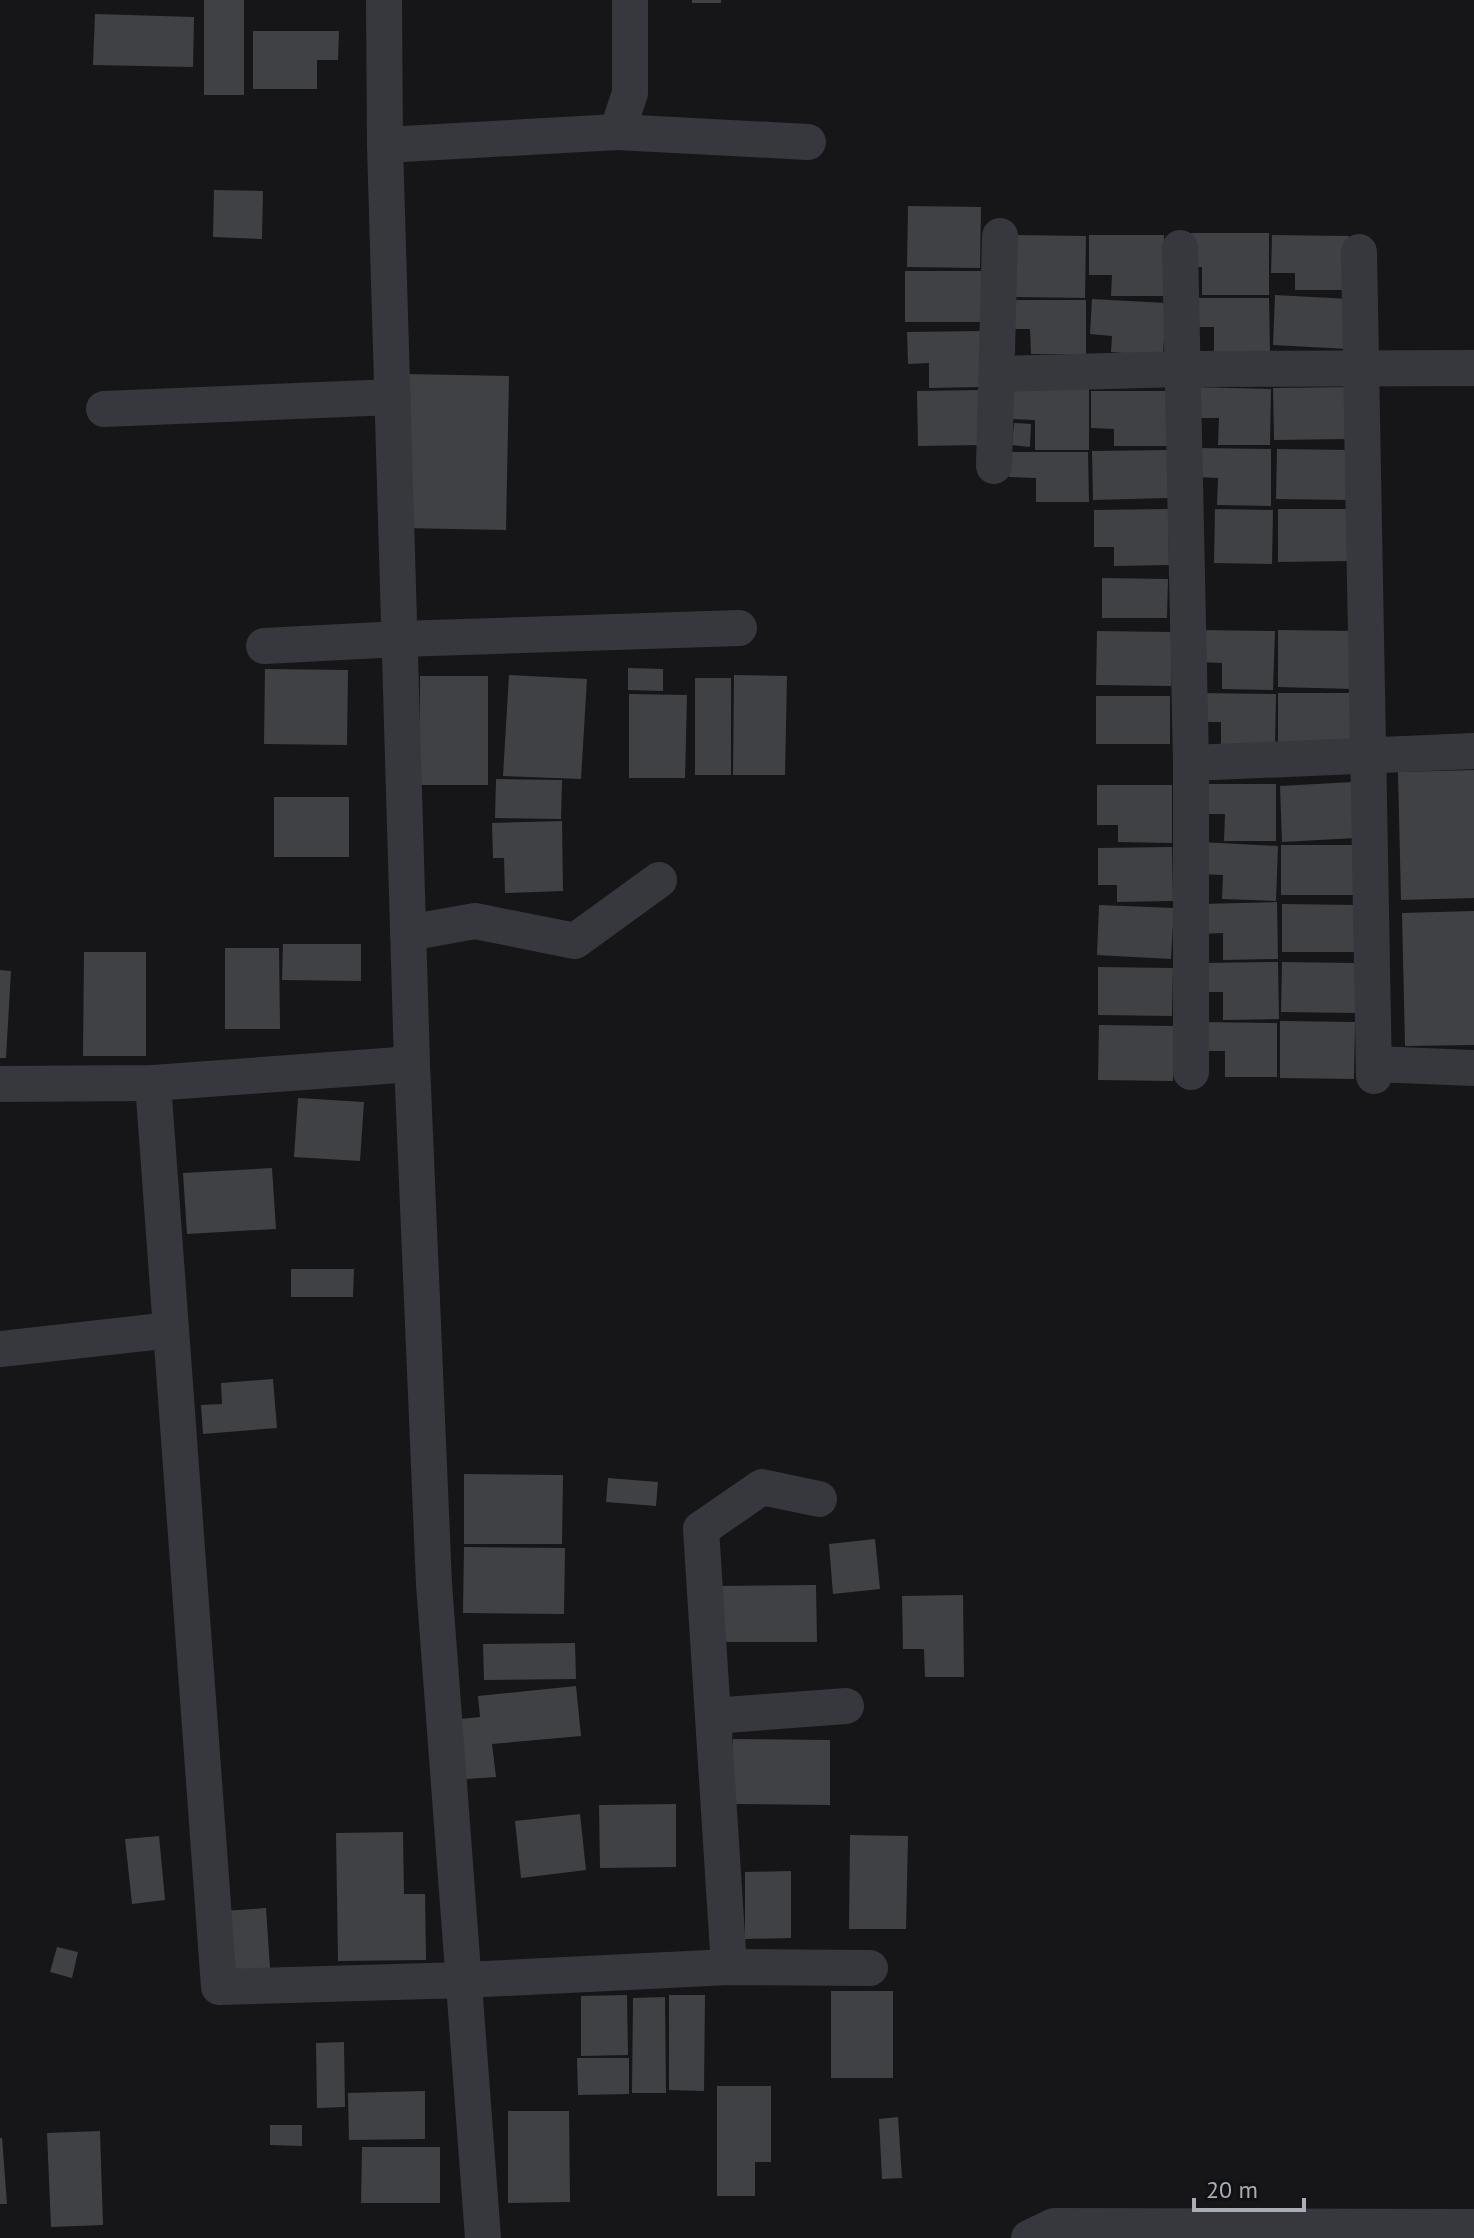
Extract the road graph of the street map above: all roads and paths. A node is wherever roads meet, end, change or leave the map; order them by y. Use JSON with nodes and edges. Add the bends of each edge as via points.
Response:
{"nodes":[{"id":1,"x":384,"y":0,"type":"edge"},
{"id":2,"x":630,"y":0,"type":"edge"},
{"id":3,"x":617,"y":132,"type":"junction"},
{"id":4,"x":808,"y":142,"type":"dead end"},
{"id":5,"x":385,"y":145,"type":"junction"},
{"id":6,"x":1000,"y":236,"type":"dead end"},
{"id":7,"x":1180,"y":248,"type":"dead end"},
{"id":8,"x":1359,"y":252,"type":"dead end"},
{"id":9,"x":1361,"y":368,"type":"junction"},
{"id":10,"x":1474,"y":368,"type":"edge"},
{"id":11,"x":1183,"y":369,"type":"junction"},
{"id":12,"x":997,"y":374,"type":"junction"},
{"id":13,"x":393,"y":397,"type":"junction"},
{"id":14,"x":104,"y":409,"type":"dead end"},
{"id":15,"x":994,"y":466,"type":"dead end"},
{"id":16,"x":739,"y":628,"type":"dead end"},
{"id":17,"x":400,"y":639,"type":"junction"},
{"id":18,"x":264,"y":646,"type":"dead end"},
{"id":19,"x":1474,"y":751,"type":"edge"},
{"id":20,"x":1369,"y":757,"type":"junction"},
{"id":21,"x":1191,"y":763,"type":"junction"},
{"id":22,"x":659,"y":880,"type":"dead end"},
{"id":23,"x":408,"y":933,"type":"junction"},
{"id":24,"x":412,"y":1064,"type":"junction"},
{"id":25,"x":1474,"y":1068,"type":"edge"},
{"id":26,"x":1191,"y":1072,"type":"dead end"},
{"id":27,"x":153,"y":1083,"type":"junction"},
{"id":28,"x":0,"y":1084,"type":"edge"},
{"id":29,"x":171,"y":1330,"type":"junction"},
{"id":30,"x":0,"y":1349,"type":"edge"},
{"id":31,"x":819,"y":1499,"type":"dead end"},
{"id":32,"x":846,"y":1706,"type":"dead end"},
{"id":33,"x":713,"y":1716,"type":"junction"},
{"id":34,"x":729,"y":1967,"type":"junction"},
{"id":35,"x":870,"y":1968,"type":"dead end"},
{"id":36,"x":465,"y":1980,"type":"junction"},
{"id":37,"x":1460,"y":2231,"type":"edge"},
{"id":38,"x":1236,"y":2232,"type":"edge"},
{"id":39,"x":483,"y":2238,"type":"edge"},
{"id":40,"x":1029,"y":2238,"type":"edge"}],
"edges":[{"from":1,"to":5,"type":"street"},
{"from":2,"to":3,"type":"street","via":[[630,93]]},
{"from":3,"to":4,"type":"street"},
{"from":3,"to":5,"type":"street"},
{"from":5,"to":13,"type":"street"},
{"from":6,"to":12,"type":"street"},
{"from":7,"to":11,"type":"street"},
{"from":8,"to":9,"type":"street"},
{"from":9,"to":10,"type":"street"},
{"from":9,"to":11,"type":"street"},
{"from":9,"to":20,"type":"street"},
{"from":11,"to":12,"type":"street"},
{"from":11,"to":21,"type":"street"},
{"from":12,"to":15,"type":"street"},
{"from":13,"to":14,"type":"street"},
{"from":13,"to":17,"type":"street"},
{"from":16,"to":17,"type":"street"},
{"from":17,"to":18,"type":"street"},
{"from":17,"to":23,"type":"street"},
{"from":19,"to":20,"type":"street"},
{"from":20,"to":21,"type":"street"},
{"from":20,"to":25,"type":"street","via":[[1374,1070]]},
{"from":21,"to":26,"type":"street"},
{"from":22,"to":23,"type":"street","via":[[575,941],[475,921]]},
{"from":23,"to":24,"type":"street"},
{"from":24,"to":27,"type":"street"},
{"from":24,"to":36,"type":"street","via":[[434,1584]]},
{"from":27,"to":28,"type":"street"},
{"from":27,"to":29,"type":"street"},
{"from":29,"to":30,"type":"street"},
{"from":29,"to":36,"type":"street","via":[[219,1987]]},
{"from":31,"to":33,"type":"street","via":[[762,1487],[701,1529]]},
{"from":32,"to":33,"type":"street"},
{"from":33,"to":34,"type":"street"},
{"from":34,"to":35,"type":"street"},
{"from":34,"to":36,"type":"street"},
{"from":36,"to":39,"type":"street"},
{"from":37,"to":38,"type":"street"},
{"from":38,"to":40,"type":"street","via":[[1054,2226]]}]}
